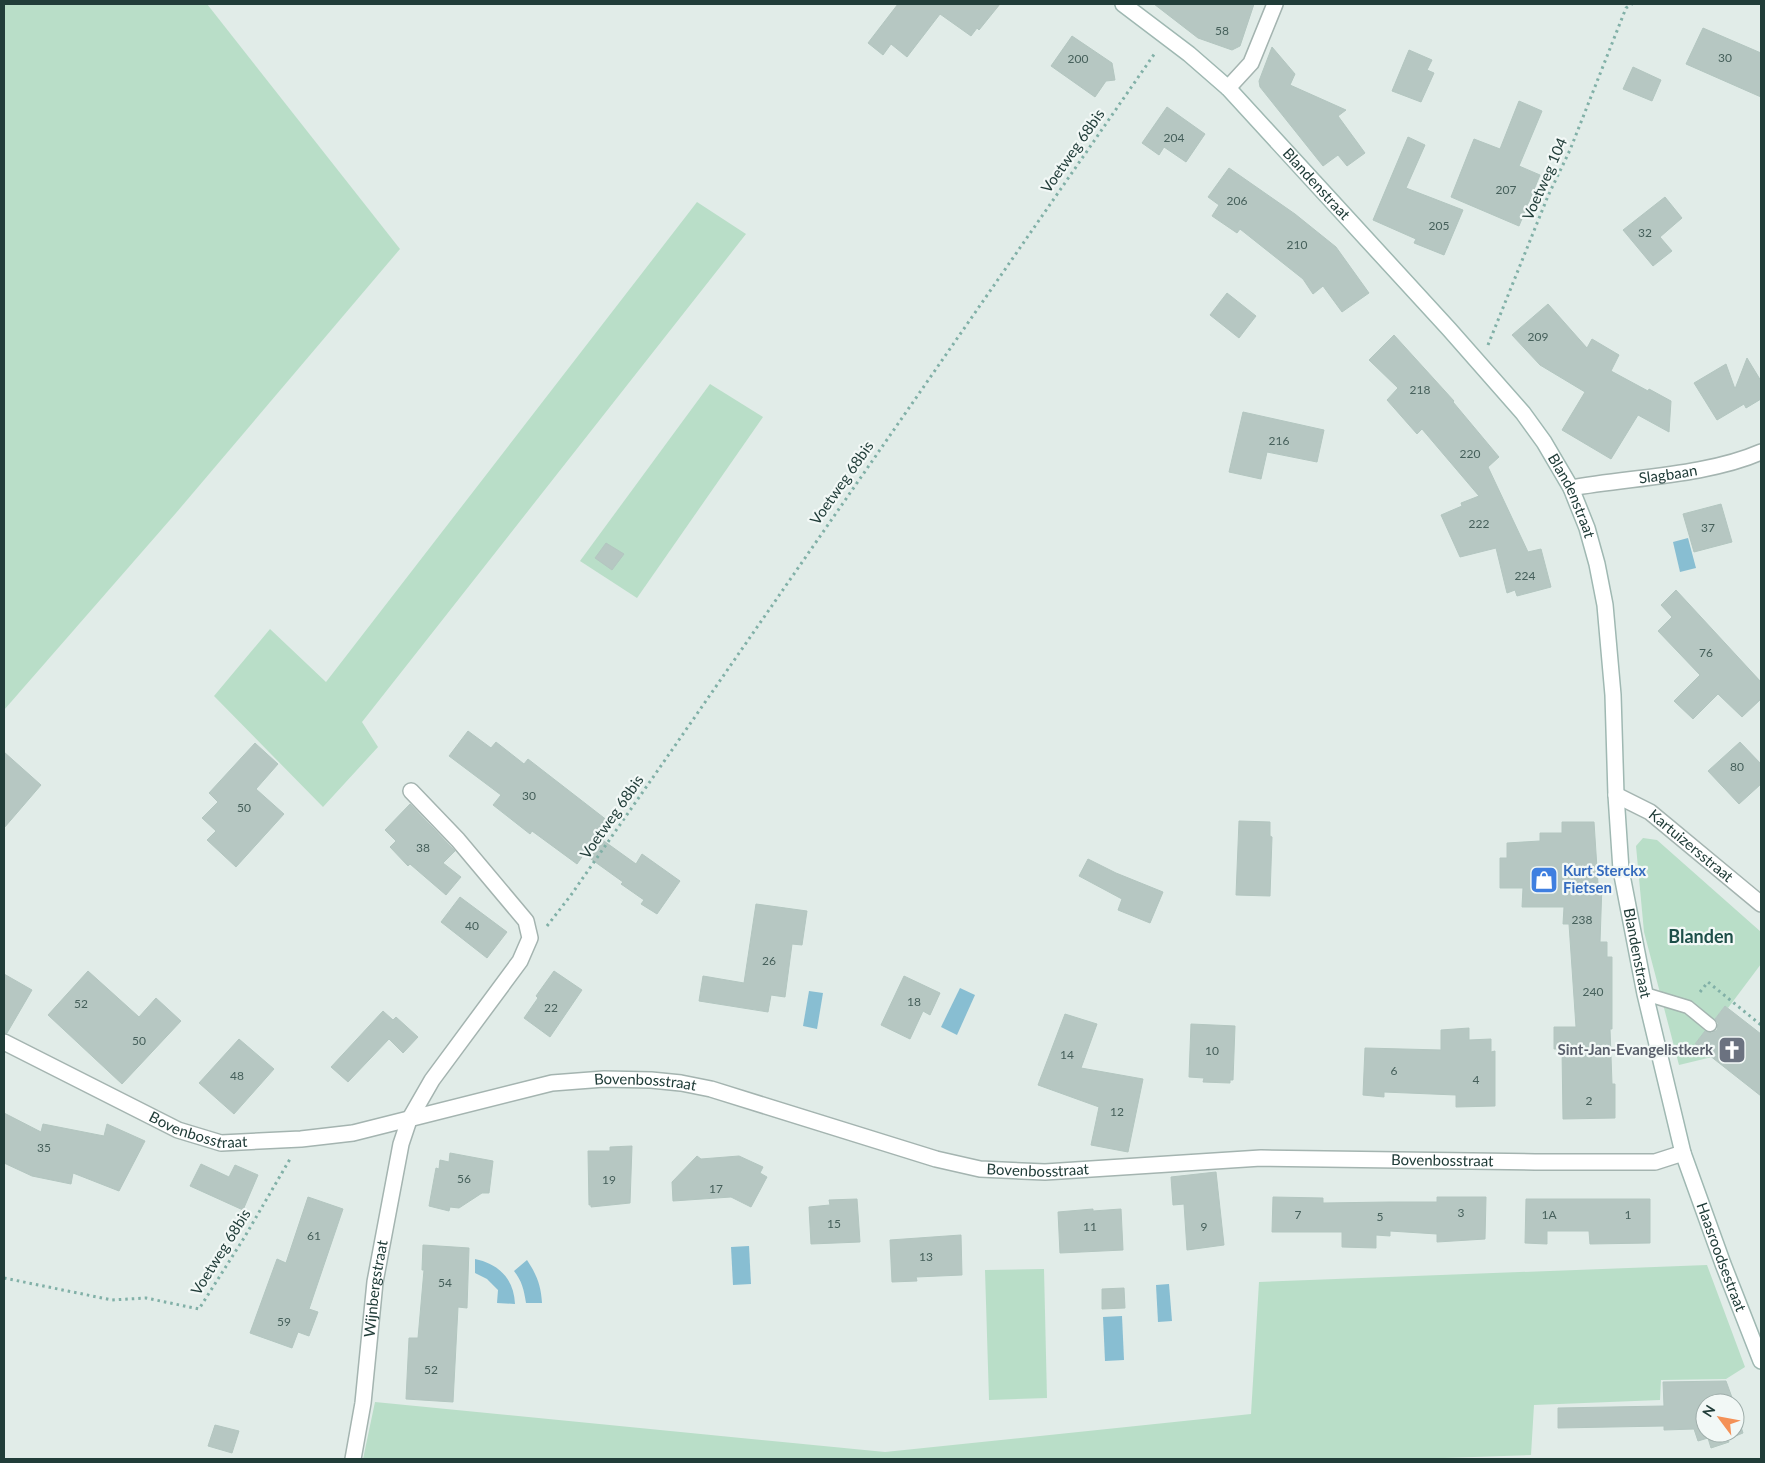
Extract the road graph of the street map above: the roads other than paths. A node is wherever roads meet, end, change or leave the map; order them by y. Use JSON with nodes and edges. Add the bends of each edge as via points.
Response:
{"nodes":[{"id":1,"x":1123,"y":4,"type":"edge"},
{"id":2,"x":1275,"y":4,"type":"edge"},
{"id":3,"x":1228,"y":88,"type":"junction"},
{"id":4,"x":1761,"y":452,"type":"edge"},
{"id":5,"x":1571,"y":488,"type":"junction"},
{"id":6,"x":411,"y":791,"type":"dead end"},
{"id":7,"x":1616,"y":795,"type":"junction"},
{"id":8,"x":1761,"y":904,"type":"edge"},
{"id":9,"x":1645,"y":994,"type":"junction"},
{"id":10,"x":1710,"y":1025,"type":"dead end"},
{"id":11,"x":4,"y":1042,"type":"edge"},
{"id":12,"x":409,"y":1120,"type":"junction"},
{"id":13,"x":1683,"y":1153,"type":"junction"},
{"id":14,"x":1761,"y":1361,"type":"edge"},
{"id":15,"x":353,"y":1459,"type":"edge"}],
"edges":[{"from":1,"to":3,"type":"street","name":"Blandenstraat"},
{"from":2,"to":3,"type":"street","via":[[1250,63]]},
{"from":3,"to":5,"type":"street","name":"Blandenstraat","via":[[1481,364],[1523,413]]},
{"from":4,"to":5,"type":"street","name":"Slagbaan","via":[[1725,465]]},
{"from":5,"to":7,"type":"street","name":"Blandenstraat","via":[[1590,537],[1605,605],[1613,695]]},
{"from":6,"to":12,"type":"street","via":[[458,840],[526,921],[530,938],[520,961],[432,1080]]},
{"from":7,"to":8,"type":"street","name":"Kartuizersstraat","via":[[1650,812]]},
{"from":7,"to":9,"type":"street","name":"Blandenstraat","via":[[1621,870]]},
{"from":9,"to":10,"type":"lane","via":[[1688,1007]]},
{"from":9,"to":13,"type":"street","name":"Blandenstraat"},
{"from":11,"to":12,"type":"street","name":"Bovenbosstraat","via":[[178,1130],[221,1143],[353,1133]]},
{"from":12,"to":13,"type":"street","name":"Bovenbosstraat","via":[[552,1084],[604,1079],[681,1083],[711,1089],[980,1170],[1045,1172],[1261,1158],[1655,1162]]},
{"from":12,"to":15,"type":"street","name":"Wijnbergstraat","via":[[401,1144],[375,1282],[363,1402]]},
{"from":13,"to":14,"type":"street","name":"Haasroodsestraat"}]}
